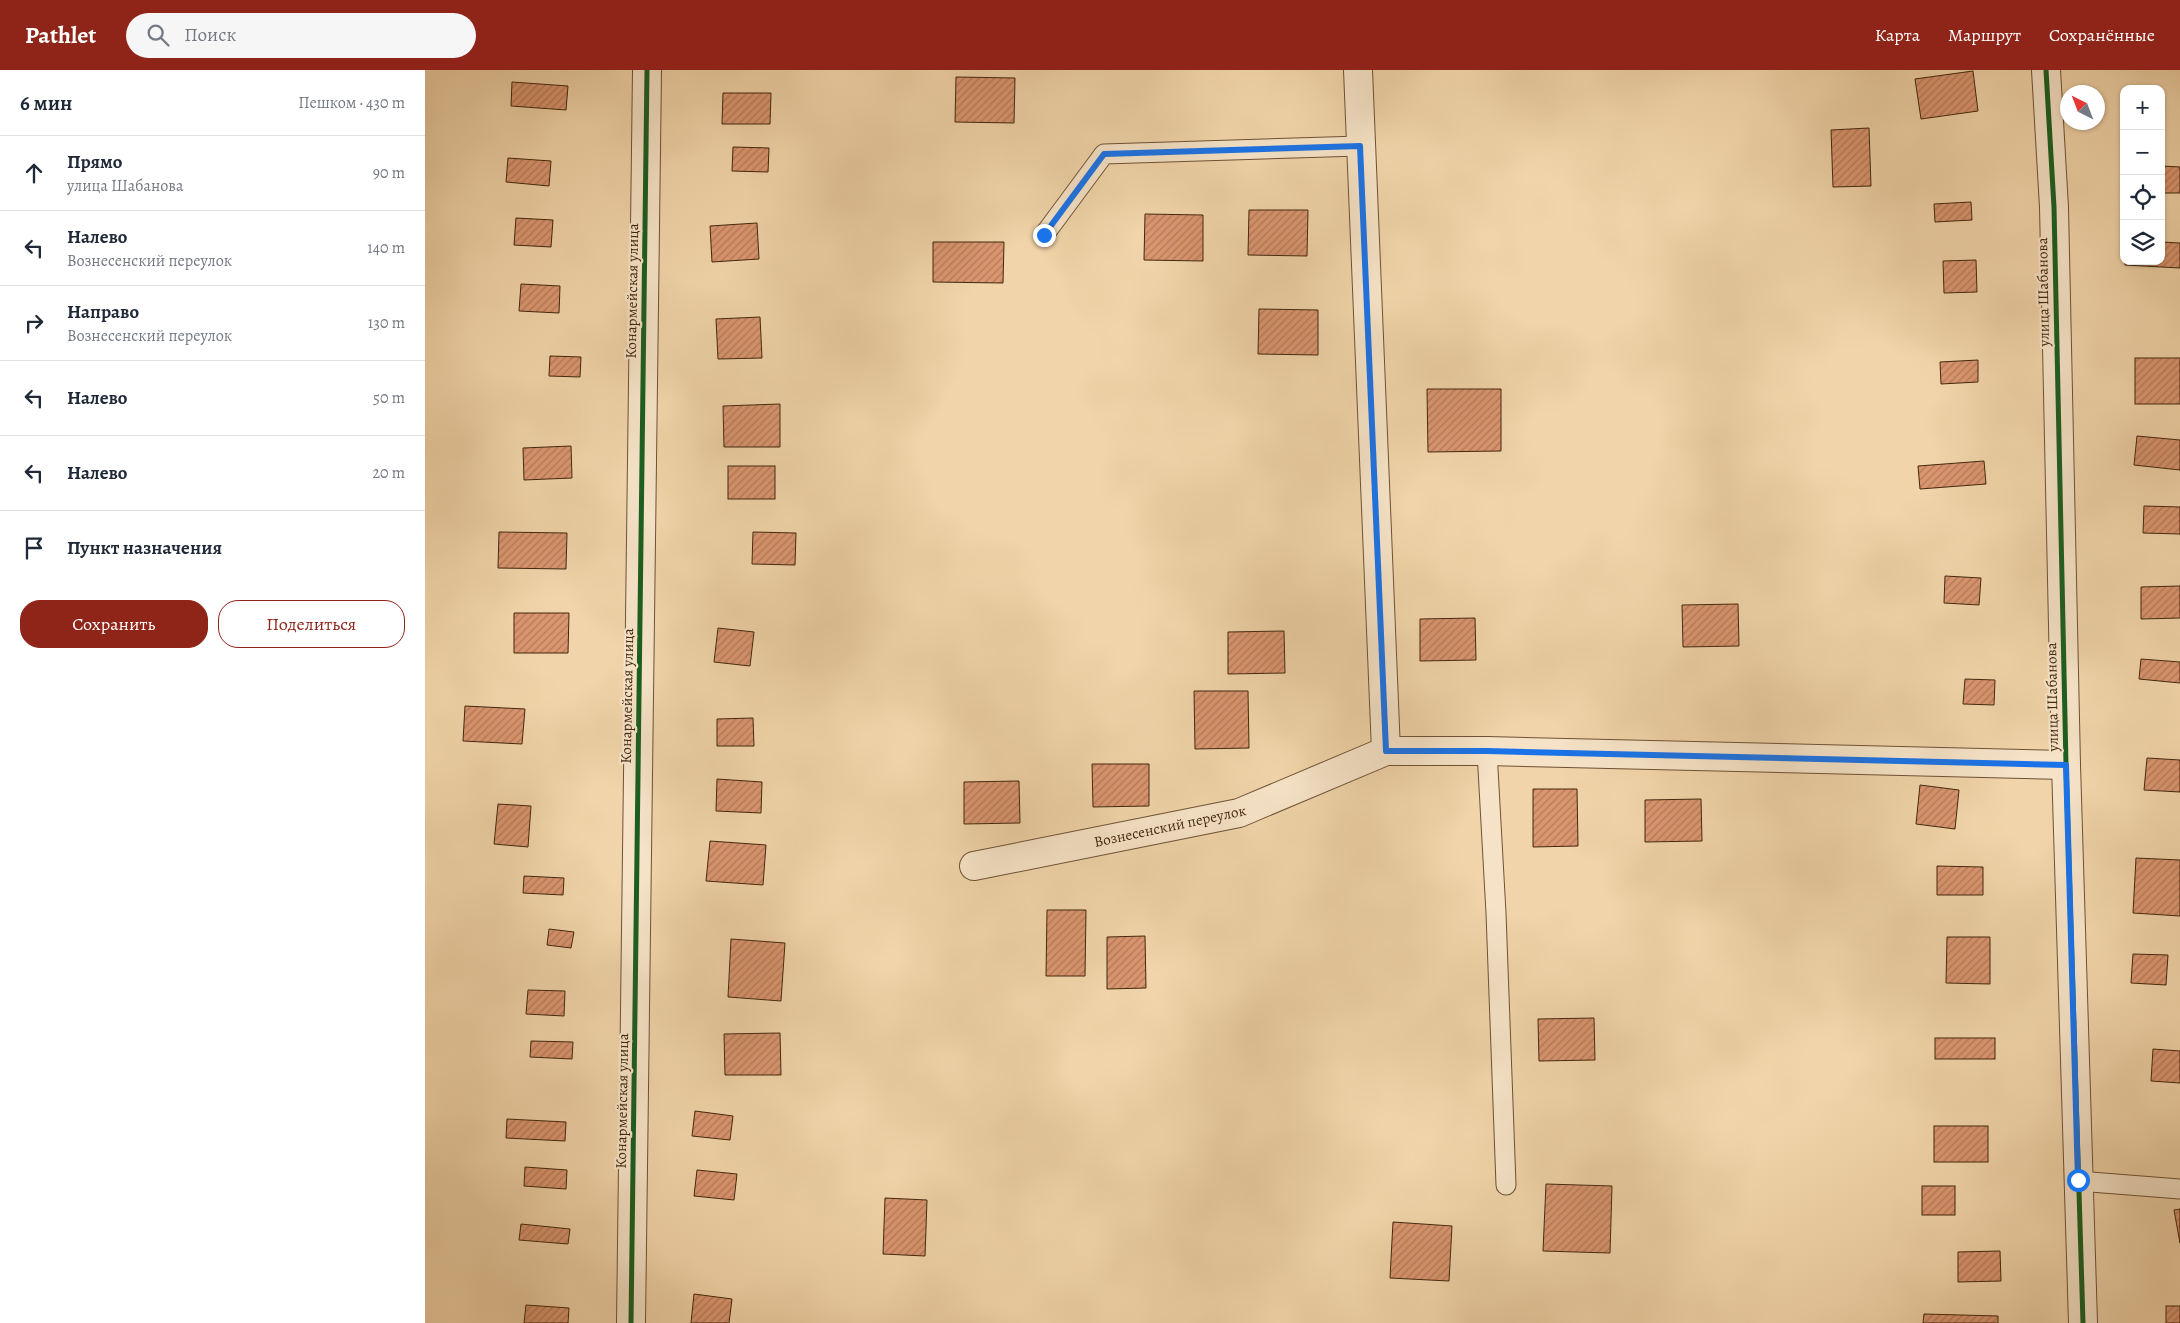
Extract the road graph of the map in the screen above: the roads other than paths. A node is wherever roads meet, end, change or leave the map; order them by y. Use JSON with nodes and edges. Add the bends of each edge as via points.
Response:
{"nodes":[{"id":1,"x":647,"y":70,"type":"edge"},
{"id":2,"x":1358,"y":70,"type":"edge"},
{"id":3,"x":2046,"y":70,"type":"edge"},
{"id":4,"x":1360,"y":146,"type":"junction"},
{"id":5,"x":1044,"y":235,"type":"dead end"},
{"id":6,"x":1386,"y":751,"type":"junction"},
{"id":7,"x":1487,"y":751,"type":"junction"},
{"id":8,"x":2066,"y":765,"type":"junction"},
{"id":9,"x":975,"y":866,"type":"dead end"},
{"id":10,"x":2078,"y":1180,"type":"junction"},
{"id":11,"x":1506,"y":1185,"type":"dead end"},
{"id":12,"x":2180,"y":1189,"type":"edge"},
{"id":13,"x":631,"y":1323,"type":"edge"},
{"id":14,"x":2083,"y":1323,"type":"edge"}],
"edges":[{"from":1,"to":13,"type":"street","name":"Конармейская улица"},
{"from":2,"to":4,"type":"street"},
{"from":3,"to":8,"type":"street","name":"улица Шабанова","via":[[2054,207]]},
{"from":4,"to":5,"type":"lane","via":[[1104,154]]},
{"from":4,"to":6,"type":"street"},
{"from":6,"to":7,"type":"street","name":"Вознесенский переулок"},
{"from":6,"to":9,"type":"street","name":"Вознесенский переулок","via":[[1239,814]]},
{"from":7,"to":8,"type":"street","name":"Вознесенский переулок"},
{"from":7,"to":11,"type":"lane"},
{"from":8,"to":10,"type":"street","name":"улица Шабанова"},
{"from":10,"to":12,"type":"lane"},
{"from":10,"to":14,"type":"street","name":"улица Шабанова"}]}
